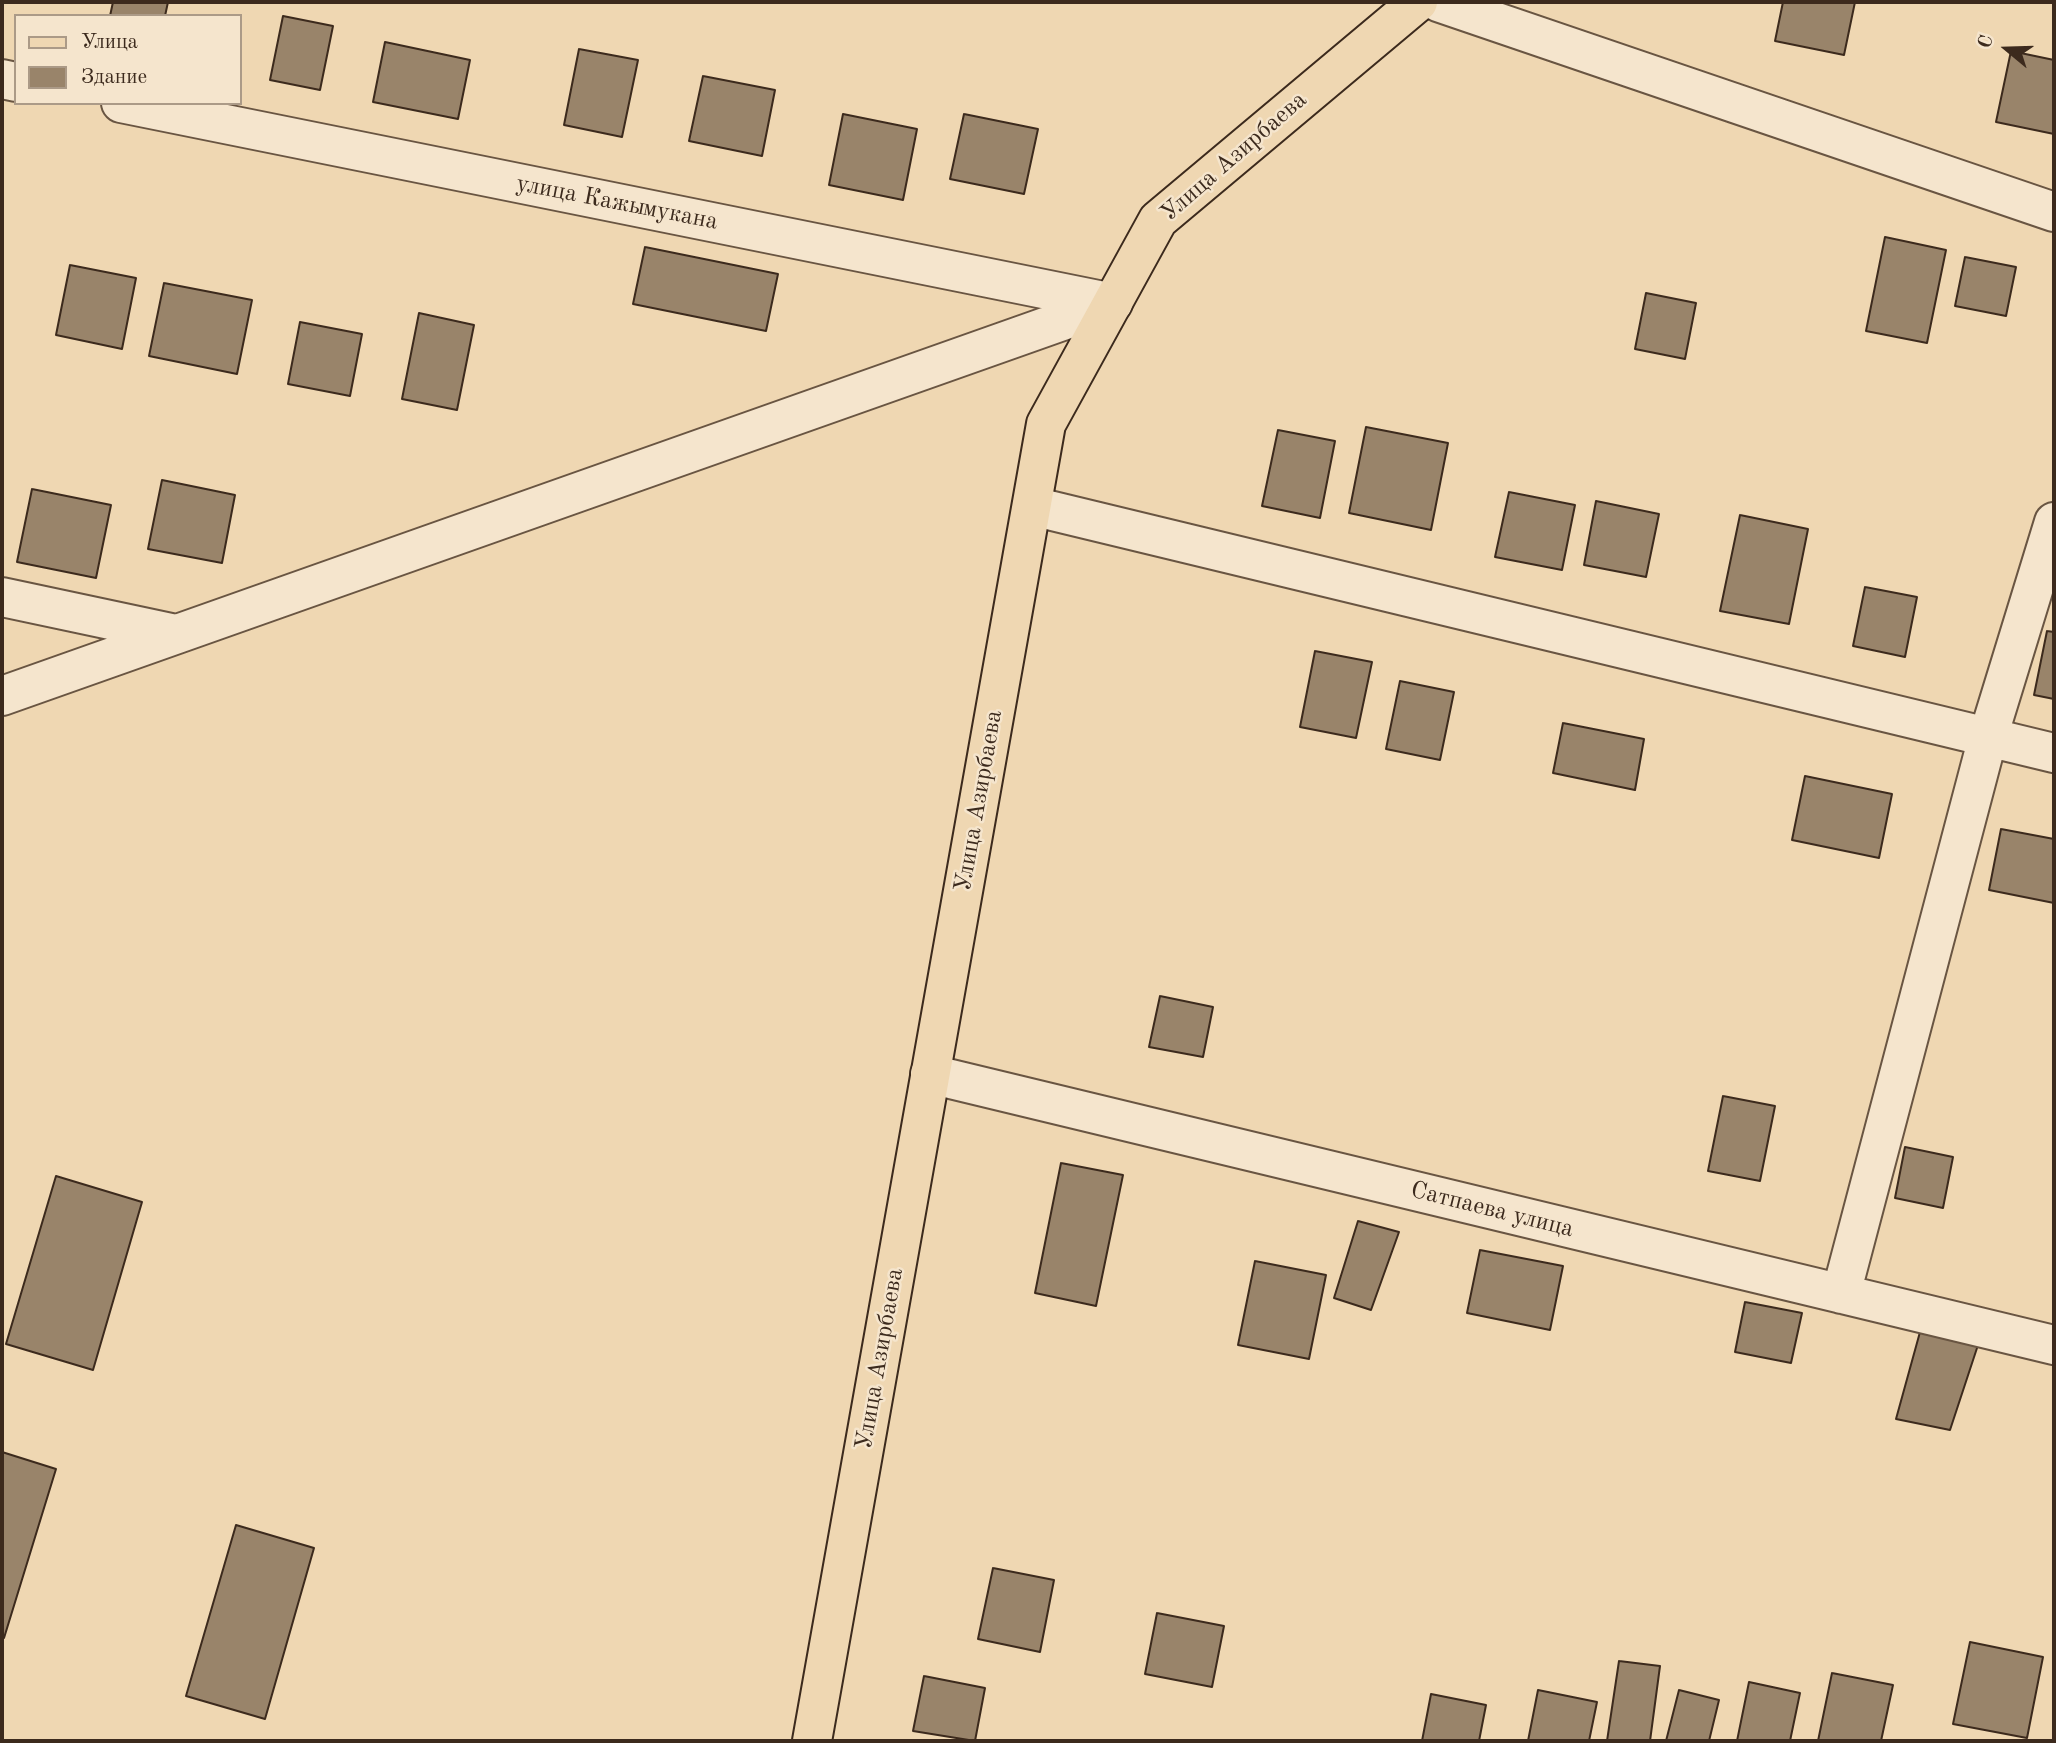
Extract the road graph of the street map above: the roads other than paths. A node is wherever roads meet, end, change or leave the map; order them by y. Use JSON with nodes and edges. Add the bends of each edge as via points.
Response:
{"nodes":[{"id":1,"x":1418,"y":2,"type":"edge"},
{"id":2,"x":1438,"y":2,"type":"edge"},
{"id":3,"x":131,"y":105,"type":"edge"},
{"id":4,"x":2054,"y":212,"type":"edge"},
{"id":5,"x":1113,"y":303,"type":"junction"},
{"id":6,"x":1032,"y":506,"type":"junction"},
{"id":7,"x":2054,"y":522,"type":"edge"},
{"id":8,"x":2,"y":597,"type":"edge"},
{"id":9,"x":176,"y":634,"type":"junction"},
{"id":10,"x":2,"y":696,"type":"edge"},
{"id":11,"x":1988,"y":737,"type":"junction"},
{"id":12,"x":2054,"y":753,"type":"edge"},
{"id":13,"x":930,"y":1074,"type":"junction"},
{"id":14,"x":1841,"y":1294,"type":"junction"},
{"id":15,"x":2054,"y":1345,"type":"edge"},
{"id":16,"x":812,"y":1741,"type":"edge"}],
"edges":[{"from":1,"to":5,"type":"main road","name":"Улица Азирбаева","via":[[1158,220]]},
{"from":2,"to":4,"type":"street"},
{"from":3,"to":5,"type":"street","name":"улица Кажымукана"},
{"from":5,"to":6,"type":"main road","name":"Улица Азирбаева","via":[[1046,424]]},
{"from":5,"to":9,"type":"street"},
{"from":6,"to":11,"type":"street"},
{"from":6,"to":13,"type":"main road","name":"Улица Азирбаева"},
{"from":7,"to":11,"type":"street"},
{"from":8,"to":9,"type":"street"},
{"from":9,"to":10,"type":"street"},
{"from":11,"to":12,"type":"street"},
{"from":11,"to":14,"type":"street"},
{"from":13,"to":14,"type":"street","name":"Сатпаева улица"},
{"from":13,"to":16,"type":"main road","name":"Улица Азирбаева"},
{"from":14,"to":15,"type":"street","name":"Сатпаева улица"}]}
